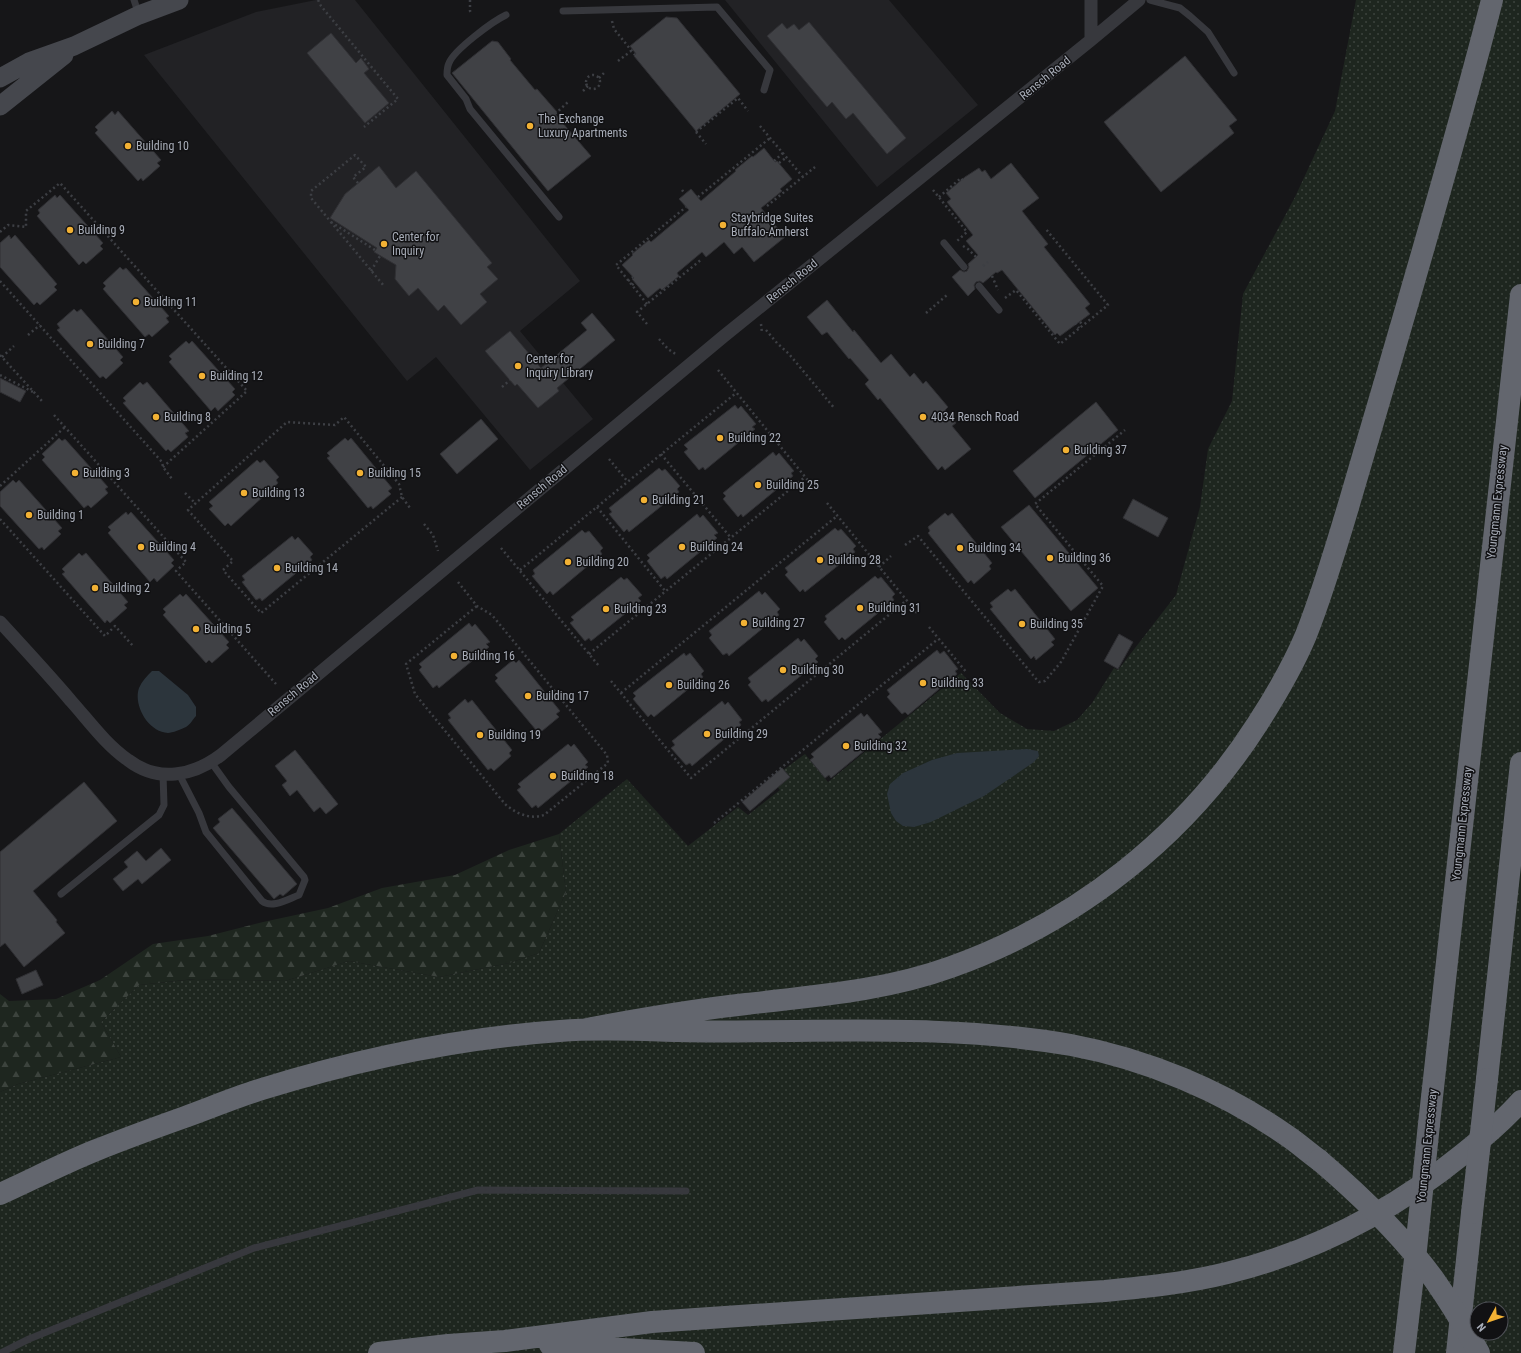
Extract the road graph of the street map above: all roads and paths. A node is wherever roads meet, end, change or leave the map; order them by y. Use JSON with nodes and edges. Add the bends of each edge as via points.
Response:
{"nodes":[{"id":1,"x":179,"y":0,"type":"edge"},
{"id":2,"x":318,"y":0,"type":"edge"},
{"id":3,"x":470,"y":0,"type":"edge"},
{"id":4,"x":1092,"y":0,"type":"edge"},
{"id":5,"x":1138,"y":0,"type":"edge"},
{"id":6,"x":1150,"y":0,"type":"edge"},
{"id":7,"x":1492,"y":0,"type":"edge"},
{"id":8,"x":137,"y":8,"type":"edge"},
{"id":9,"x":563,"y":11,"type":"dead end"},
{"id":10,"x":472,"y":14,"type":"dead end"},
{"id":11,"x":506,"y":15,"type":"dead end"},
{"id":12,"x":612,"y":16,"type":"dead end"},
{"id":13,"x":1091,"y":40,"type":"junction"},
{"id":14,"x":74,"y":46,"type":"junction"},
{"id":15,"x":632,"y":51,"type":"junction"},
{"id":16,"x":635,"y":55,"type":"dead end"},
{"id":17,"x":618,"y":61,"type":"dead end"},
{"id":18,"x":604,"y":73,"type":"dead end"},
{"id":19,"x":1234,"y":73,"type":"dead end"},
{"id":20,"x":0,"y":78,"type":"edge"},
{"id":21,"x":598,"y":78,"type":"junction"},
{"id":22,"x":588,"y":86,"type":"junction"},
{"id":23,"x":764,"y":90,"type":"dead end"},
{"id":24,"x":583,"y":91,"type":"dead end"},
{"id":25,"x":568,"y":102,"type":"dead end"},
{"id":26,"x":0,"y":106,"type":"edge"},
{"id":27,"x":748,"y":111,"type":"dead end"},
{"id":28,"x":556,"y":114,"type":"dead end"},
{"id":29,"x":760,"y":126,"type":"dead end"},
{"id":30,"x":364,"y":128,"type":"dead end"},
{"id":31,"x":770,"y":138,"type":"junction"},
{"id":32,"x":706,"y":144,"type":"dead end"},
{"id":33,"x":783,"y":153,"type":"junction"},
{"id":34,"x":787,"y":157,"type":"junction"},
{"id":35,"x":774,"y":161,"type":"dead end"},
{"id":36,"x":779,"y":164,"type":"dead end"},
{"id":37,"x":815,"y":167,"type":"dead end"},
{"id":38,"x":803,"y":177,"type":"junction"},
{"id":39,"x":963,"y":181,"type":"dead end"},
{"id":40,"x":358,"y":183,"type":"dead end"},
{"id":41,"x":682,"y":190,"type":"dead end"},
{"id":42,"x":933,"y":190,"type":"dead end"},
{"id":43,"x":685,"y":194,"type":"dead end"},
{"id":44,"x":698,"y":197,"type":"dead end"},
{"id":45,"x":939,"y":197,"type":"junction"},
{"id":46,"x":767,"y":206,"type":"dead end"},
{"id":47,"x":686,"y":207,"type":"dead end"},
{"id":48,"x":559,"y":217,"type":"dead end"},
{"id":49,"x":329,"y":221,"type":"junction"},
{"id":50,"x":1045,"y":228,"type":"dead end"},
{"id":51,"x":0,"y":232,"type":"edge"},
{"id":52,"x":944,"y":243,"type":"dead end"},
{"id":53,"x":375,"y":250,"type":"dead end"},
{"id":54,"x":380,"y":256,"type":"dead end"},
{"id":55,"x":976,"y":257,"type":"dead end"},
{"id":56,"x":702,"y":259,"type":"dead end"},
{"id":57,"x":988,"y":262,"type":"dead end"},
{"id":58,"x":983,"y":266,"type":"dead end"},
{"id":59,"x":964,"y":267,"type":"dead end"},
{"id":60,"x":371,"y":271,"type":"junction"},
{"id":61,"x":992,"y":276,"type":"dead end"},
{"id":62,"x":633,"y":277,"type":"dead end"},
{"id":63,"x":0,"y":281,"type":"edge"},
{"id":64,"x":628,"y":281,"type":"junction"},
{"id":65,"x":635,"y":282,"type":"dead end"},
{"id":66,"x":632,"y":285,"type":"junction"},
{"id":67,"x":384,"y":286,"type":"dead end"},
{"id":68,"x":979,"y":286,"type":"dead end"},
{"id":69,"x":947,"y":295,"type":"dead end"},
{"id":70,"x":1521,"y":295,"type":"edge"},
{"id":71,"x":647,"y":304,"type":"junction"},
{"id":72,"x":999,"y":310,"type":"dead end"},
{"id":73,"x":926,"y":313,"type":"dead end"},
{"id":74,"x":1080,"y":322,"type":"dead end"},
{"id":75,"x":761,"y":323,"type":"dead end"},
{"id":76,"x":1075,"y":323,"type":"dead end"},
{"id":77,"x":647,"y":324,"type":"dead end"},
{"id":78,"x":40,"y":325,"type":"junction"},
{"id":79,"x":1083,"y":325,"type":"junction"},
{"id":80,"x":1079,"y":328,"type":"junction"},
{"id":81,"x":766,"y":330,"type":"dead end"},
{"id":82,"x":762,"y":333,"type":"dead end"},
{"id":83,"x":28,"y":335,"type":"dead end"},
{"id":84,"x":659,"y":339,"type":"dead end"},
{"id":85,"x":14,"y":346,"type":"dead end"},
{"id":86,"x":677,"y":354,"type":"dead end"},
{"id":87,"x":1,"y":356,"type":"edge"},
{"id":88,"x":718,"y":370,"type":"dead end"},
{"id":89,"x":0,"y":375,"type":"edge"},
{"id":90,"x":510,"y":380,"type":"dead end"},
{"id":91,"x":502,"y":386,"type":"dead end"},
{"id":92,"x":35,"y":393,"type":"junction"},
{"id":93,"x":736,"y":393,"type":"junction"},
{"id":94,"x":42,"y":401,"type":"dead end"},
{"id":95,"x":835,"y":409,"type":"dead end"},
{"id":96,"x":54,"y":415,"type":"dead end"},
{"id":97,"x":65,"y":427,"type":"junction"},
{"id":98,"x":1125,"y":430,"type":"dead end"},
{"id":99,"x":661,"y":454,"type":"junction"},
{"id":100,"x":609,"y":459,"type":"dead end"},
{"id":101,"x":163,"y":467,"type":"junction"},
{"id":102,"x":805,"y":477,"type":"junction"},
{"id":103,"x":172,"y":479,"type":"dead end"},
{"id":104,"x":628,"y":482,"type":"junction"},
{"id":105,"x":0,"y":486,"type":"edge"},
{"id":106,"x":815,"y":489,"type":"dead end"},
{"id":107,"x":185,"y":492,"type":"dead end"},
{"id":108,"x":402,"y":497,"type":"junction"},
{"id":109,"x":827,"y":503,"type":"dead end"},
{"id":110,"x":196,"y":504,"type":"junction"},
{"id":111,"x":597,"y":507,"type":"junction"},
{"id":112,"x":410,"y":508,"type":"dead end"},
{"id":113,"x":837,"y":516,"type":"junction"},
{"id":114,"x":0,"y":519,"type":"edge"},
{"id":115,"x":424,"y":524,"type":"dead end"},
{"id":116,"x":731,"y":538,"type":"junction"},
{"id":117,"x":905,"y":545,"type":"dead end"},
{"id":118,"x":501,"y":548,"type":"dead end"},
{"id":119,"x":438,"y":551,"type":"dead end"},
{"id":120,"x":891,"y":556,"type":"dead end"},
{"id":121,"x":879,"y":567,"type":"junction"},
{"id":122,"x":520,"y":570,"type":"junction"},
{"id":123,"x":458,"y":582,"type":"dead end"},
{"id":124,"x":666,"y":592,"type":"junction"},
{"id":125,"x":907,"y":600,"type":"junction"},
{"id":126,"x":477,"y":606,"type":"junction"},
{"id":127,"x":917,"y":613,"type":"dead end"},
{"id":128,"x":0,"y":622,"type":"edge"},
{"id":129,"x":929,"y":627,"type":"dead end"},
{"id":130,"x":938,"y":639,"type":"junction"},
{"id":131,"x":134,"y":647,"type":"dead end"},
{"id":132,"x":589,"y":654,"type":"junction"},
{"id":133,"x":599,"y":666,"type":"dead end"},
{"id":134,"x":967,"y":673,"type":"dead end"},
{"id":135,"x":611,"y":681,"type":"dead end"},
{"id":136,"x":276,"y":684,"type":"dead end"},
{"id":137,"x":621,"y":693,"type":"junction"},
{"id":138,"x":211,"y":762,"type":"junction"},
{"id":139,"x":1521,"y":764,"type":"edge"},
{"id":140,"x":163,"y":774,"type":"junction"},
{"id":141,"x":179,"y":774,"type":"junction"},
{"id":142,"x":714,"y":823,"type":"dead end"},
{"id":143,"x":61,"y":894,"type":"dead end"},
{"id":144,"x":587,"y":1029,"type":"junction"},
{"id":145,"x":1521,"y":1101,"type":"edge"},
{"id":146,"x":686,"y":1191,"type":"dead end"},
{"id":147,"x":0,"y":1194,"type":"edge"},
{"id":148,"x":505,"y":1341,"type":"junction"},
{"id":149,"x":0,"y":1353,"type":"edge"},
{"id":150,"x":379,"y":1353,"type":"edge"},
{"id":151,"x":694,"y":1353,"type":"edge"},
{"id":152,"x":1404,"y":1353,"type":"edge"},
{"id":153,"x":1457,"y":1353,"type":"edge"},
{"id":154,"x":1479,"y":1353,"type":"edge"}],
"edges":[{"from":1,"to":8,"type":"main road"},
{"from":2,"to":30,"type":"path","via":[[366,63],[398,99]]},
{"from":3,"to":10,"type":"path"},
{"from":4,"to":13,"type":"street"},
{"from":5,"to":13,"type":"street","name":"Rensch Road"},
{"from":6,"to":19,"type":"lane","via":[[1180,8],[1190,16],[1208,32]]},
{"from":7,"to":144,"type":"highway","via":[[1465,105],[1320,597],[1304,639],[1278,692],[1245,743],[1210,789],[1170,832],[1101,889],[1059,917],[950,968],[839,994],[682,1012]]},
{"from":8,"to":14,"type":"main road"},
{"from":9,"to":23,"type":"lane","via":[[717,7],[770,70]]},
{"from":11,"to":48,"type":"lane","via":[[497,19],[458,51],[449,63],[447,75],[466,99],[470,109]]},
{"from":12,"to":15,"type":"path","via":[[614,29]]},
{"from":13,"to":138,"type":"street","name":"Rensch Road","via":[[724,336]]},
{"from":14,"to":20,"type":"main road","via":[[29,62]]},
{"from":14,"to":26,"type":"main road"},
{"from":15,"to":16,"type":"path"},
{"from":15,"to":17,"type":"path"},
{"from":18,"to":21,"type":"path"},
{"from":21,"to":22,"type":"path","via":[[599,84],[596,88]]},
{"from":21,"to":22,"type":"path","via":[[593,75],[589,77],[586,82]]},
{"from":22,"to":24,"type":"path"},
{"from":25,"to":28,"type":"path"},
{"from":27,"to":32,"type":"path","via":[[738,98],[696,131]]},
{"from":29,"to":31,"type":"path"},
{"from":31,"to":33,"type":"path"},
{"from":31,"to":44,"type":"path"},
{"from":33,"to":34,"type":"path"},
{"from":33,"to":35,"type":"path"},
{"from":34,"to":36,"type":"path"},
{"from":34,"to":38,"type":"path"},
{"from":37,"to":38,"type":"path"},
{"from":38,"to":46,"type":"path"},
{"from":39,"to":45,"type":"path","via":[[961,178]]},
{"from":40,"to":49,"type":"path","via":[[353,177],[366,167],[355,155],[312,191],[312,200]]},
{"from":41,"to":43,"type":"path"},
{"from":42,"to":45,"type":"path"},
{"from":45,"to":55,"type":"path","via":[[967,232],[956,241]]},
{"from":47,"to":64,"type":"path","via":[[616,265]]},
{"from":49,"to":53,"type":"path"},
{"from":49,"to":60,"type":"path"},
{"from":50,"to":79,"type":"path","via":[[1108,305]]},
{"from":51,"to":101,"type":"path","via":[[8,225],[26,227],[26,211],[60,183],[247,391]]},
{"from":52,"to":59,"type":"lane"},
{"from":54,"to":60,"type":"path"},
{"from":56,"to":71,"type":"path"},
{"from":57,"to":58,"type":"path"},
{"from":60,"to":67,"type":"path"},
{"from":61,"to":80,"type":"path","via":[[1005,299],[1016,290],[1060,344]]},
{"from":62,"to":64,"type":"path"},
{"from":63,"to":78,"type":"path"},
{"from":64,"to":66,"type":"path"},
{"from":65,"to":66,"type":"path"},
{"from":66,"to":71,"type":"path"},
{"from":68,"to":72,"type":"lane"},
{"from":69,"to":73,"type":"path"},
{"from":70,"to":152,"type":"highway","name":"Youngmann Expressway","bridge":true},
{"from":71,"to":77,"type":"path","via":[[637,312]]},
{"from":74,"to":79,"type":"path"},
{"from":75,"to":82,"type":"path"},
{"from":76,"to":80,"type":"path"},
{"from":78,"to":83,"type":"path"},
{"from":78,"to":101,"type":"path","via":[[162,462]]},
{"from":79,"to":80,"type":"path"},
{"from":81,"to":95,"type":"path"},
{"from":84,"to":86,"type":"path"},
{"from":85,"to":87,"type":"path"},
{"from":87,"to":92,"type":"path"},
{"from":88,"to":93,"type":"path"},
{"from":89,"to":92,"type":"path"},
{"from":90,"to":91,"type":"path"},
{"from":92,"to":94,"type":"path"},
{"from":93,"to":99,"type":"path"},
{"from":93,"to":102,"type":"path"},
{"from":96,"to":97,"type":"path"},
{"from":97,"to":105,"type":"path"},
{"from":97,"to":136,"type":"path","via":[[186,562],[176,571]]},
{"from":98,"to":117,"type":"path","via":[[1035,504],[1102,586],[1061,662],[1045,681],[1037,680],[918,536]]},
{"from":99,"to":104,"type":"path"},
{"from":99,"to":116,"type":"path"},
{"from":100,"to":104,"type":"path"},
{"from":101,"to":103,"type":"path"},
{"from":102,"to":106,"type":"path"},
{"from":102,"to":116,"type":"path"},
{"from":104,"to":111,"type":"path"},
{"from":107,"to":110,"type":"path"},
{"from":108,"to":110,"type":"path","via":[[400,484],[344,417],[335,425],[287,422]]},
{"from":108,"to":110,"type":"path","via":[[261,613],[223,570],[233,561],[188,510]]},
{"from":108,"to":112,"type":"path"},
{"from":109,"to":113,"type":"path"},
{"from":111,"to":122,"type":"path"},
{"from":111,"to":124,"type":"path"},
{"from":113,"to":121,"type":"path"},
{"from":113,"to":137,"type":"path"},
{"from":114,"to":131,"type":"path","via":[[105,636],[116,626]]},
{"from":115,"to":119,"type":"path","via":[[433,535]]},
{"from":116,"to":124,"type":"path"},
{"from":118,"to":122,"type":"path"},
{"from":120,"to":121,"type":"path"},
{"from":121,"to":125,"type":"path"},
{"from":122,"to":132,"type":"path"},
{"from":123,"to":126,"type":"path"},
{"from":124,"to":132,"type":"path"},
{"from":125,"to":127,"type":"path"},
{"from":125,"to":137,"type":"path","via":[[691,778]]},
{"from":126,"to":126,"type":"path","via":[[492,614],[607,755],[608,763],[544,815],[518,814],[505,804],[415,694],[406,664]]},
{"from":128,"to":140,"type":"street","name":"Rensch Road","via":[[119,753],[139,767]]},
{"from":129,"to":130,"type":"path"},
{"from":130,"to":134,"type":"path"},
{"from":130,"to":142,"type":"path"},
{"from":132,"to":133,"type":"path"},
{"from":135,"to":137,"type":"path"},
{"from":138,"to":141,"type":"street","name":"Rensch Road"},
{"from":138,"to":141,"type":"lane","via":[[304,877],[299,895],[272,905],[262,901],[206,832]]},
{"from":139,"to":153,"type":"highway","bridge":true},
{"from":140,"to":141,"type":"street","name":"Rensch Road"},
{"from":140,"to":143,"type":"lane","via":[[164,805],[158,815]]},
{"from":144,"to":147,"type":"highway","via":[[519,1035],[433,1048],[289,1081],[92,1151]]},
{"from":144,"to":154,"type":"highway","bridge":true,"via":[[980,1034],[1071,1045],[1142,1064],[1212,1093],[1265,1121],[1319,1160],[1374,1210],[1415,1255],[1449,1302]]},
{"from":145,"to":148,"type":"highway","via":[[1451,1164],[1385,1209],[1316,1244],[1227,1273],[1166,1285],[1105,1291],[652,1322]]},
{"from":146,"to":149,"type":"lane","via":[[478,1190],[254,1248]]},
{"from":148,"to":150,"type":"highway"},
{"from":148,"to":151,"type":"highway"}]}
